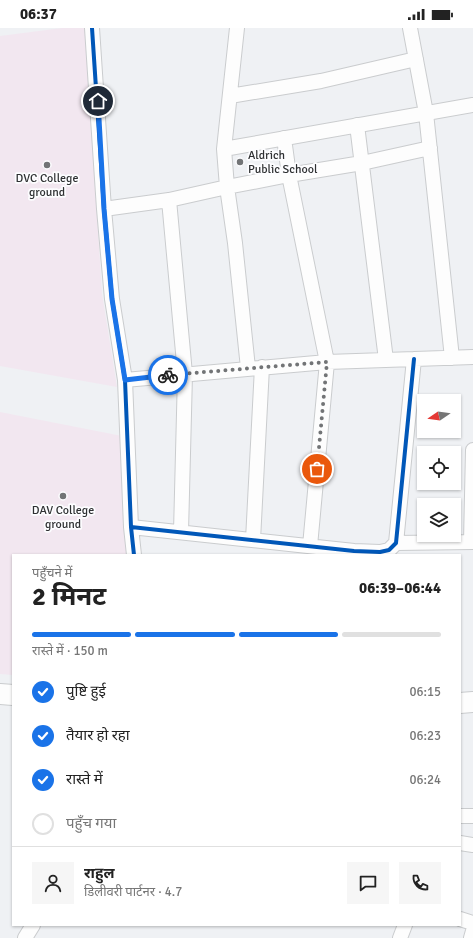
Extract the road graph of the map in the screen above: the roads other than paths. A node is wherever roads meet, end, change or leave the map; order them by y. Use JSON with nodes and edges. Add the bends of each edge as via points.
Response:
{"nodes":[{"id":1,"x":92,"y":28,"type":"edge"},
{"id":2,"x":237,"y":28,"type":"edge"},
{"id":3,"x":410,"y":28,"type":"edge"},
{"id":4,"x":416,"y":59,"type":"junction"},
{"id":5,"x":230,"y":96,"type":"junction"},
{"id":6,"x":473,"y":105,"type":"edge"},
{"id":7,"x":426,"y":113,"type":"junction"},
{"id":8,"x":358,"y":125,"type":"junction"},
{"id":9,"x":284,"y":138,"type":"junction"},
{"id":10,"x":430,"y":148,"type":"junction"},
{"id":11,"x":224,"y":149,"type":"junction"},
{"id":12,"x":362,"y":163,"type":"junction"},
{"id":13,"x":289,"y":175,"type":"junction"},
{"id":14,"x":226,"y":187,"type":"junction"},
{"id":15,"x":169,"y":200,"type":"junction"},
{"id":16,"x":104,"y":209,"type":"junction"},
{"id":17,"x":473,"y":357,"type":"edge"},
{"id":18,"x":452,"y":358,"type":"junction"},
{"id":19,"x":414,"y":359,"type":"junction"},
{"id":20,"x":386,"y":360,"type":"junction"},
{"id":21,"x":327,"y":362,"type":"junction"},
{"id":22,"x":262,"y":367,"type":"junction"},
{"id":23,"x":248,"y":368,"type":"junction"},
{"id":24,"x":185,"y":374,"type":"junction"},
{"id":25,"x":125,"y":380,"type":"junction"},
{"id":26,"x":473,"y":450,"type":"edge"},
{"id":27,"x":131,"y":527,"type":"junction"},
{"id":28,"x":181,"y":532,"type":"junction"},
{"id":29,"x":253,"y":540,"type":"junction"},
{"id":30,"x":472,"y":542,"type":"edge"},
{"id":31,"x":396,"y":543,"type":"junction"},
{"id":32,"x":310,"y":546,"type":"junction"},
{"id":33,"x":295,"y":550,"type":"edge"},
{"id":34,"x":354,"y":553,"type":"edge"},
{"id":35,"x":134,"y":554,"type":"edge"},
{"id":36,"x":0,"y":694,"type":"edge"},
{"id":37,"x":12,"y":695,"type":"edge"},
{"id":38,"x":473,"y":702,"type":"edge"},
{"id":39,"x":461,"y":703,"type":"edge"},
{"id":40,"x":461,"y":816,"type":"edge"},
{"id":41,"x":473,"y":816,"type":"edge"},
{"id":42,"x":461,"y":843,"type":"edge"},
{"id":43,"x":473,"y":845,"type":"edge"},
{"id":44,"x":461,"y":920,"type":"edge"},
{"id":45,"x":473,"y":924,"type":"edge"},
{"id":46,"x":32,"y":926,"type":"edge"},
{"id":47,"x":405,"y":926,"type":"edge"},
{"id":48,"x":473,"y":931,"type":"edge"},
{"id":49,"x":25,"y":938,"type":"edge"},
{"id":50,"x":400,"y":938,"type":"edge"},
{"id":51,"x":471,"y":938,"type":"edge"}],
"edges":[{"from":1,"to":16,"type":"street"},
{"from":2,"to":5,"type":"street"},
{"from":3,"to":4,"type":"street"},
{"from":4,"to":5,"type":"street","via":[[321,81]]},
{"from":4,"to":7,"type":"street"},
{"from":5,"to":11,"type":"street"},
{"from":6,"to":7,"type":"street"},
{"from":7,"to":8,"type":"street"},
{"from":7,"to":10,"type":"street"},
{"from":8,"to":9,"type":"street"},
{"from":8,"to":12,"type":"street"},
{"from":9,"to":11,"type":"street"},
{"from":9,"to":13,"type":"street"},
{"from":10,"to":12,"type":"street"},
{"from":10,"to":18,"type":"street"},
{"from":11,"to":14,"type":"street"},
{"from":12,"to":13,"type":"street"},
{"from":12,"to":20,"type":"street"},
{"from":13,"to":14,"type":"street"},
{"from":13,"to":21,"type":"street"},
{"from":14,"to":15,"type":"street"},
{"from":14,"to":23,"type":"street","via":[[235,243]]},
{"from":15,"to":16,"type":"street"},
{"from":15,"to":24,"type":"street"},
{"from":16,"to":25,"type":"street","via":[[112,299]]},
{"from":17,"to":18,"type":"street"},
{"from":18,"to":19,"type":"street"},
{"from":19,"to":20,"type":"street"},
{"from":19,"to":31,"type":"street"},
{"from":20,"to":21,"type":"street"},
{"from":21,"to":22,"type":"street"},
{"from":21,"to":32,"type":"street"},
{"from":22,"to":23,"type":"street"},
{"from":22,"to":29,"type":"street"},
{"from":23,"to":24,"type":"street"},
{"from":24,"to":25,"type":"street"},
{"from":24,"to":28,"type":"street"},
{"from":25,"to":27,"type":"street"},
{"from":26,"to":30,"type":"street"},
{"from":27,"to":28,"type":"street"},
{"from":27,"to":35,"type":"street"},
{"from":28,"to":29,"type":"street"},
{"from":29,"to":33,"type":"street"},
{"from":30,"to":31,"type":"street"},
{"from":31,"to":34,"type":"street","via":[[389,550]]},
{"from":32,"to":33,"type":"street"},
{"from":32,"to":34,"type":"street"},
{"from":36,"to":37,"type":"street"},
{"from":38,"to":39,"type":"street"},
{"from":40,"to":41,"type":"street"},
{"from":42,"to":43,"type":"street"},
{"from":44,"to":45,"type":"street"},
{"from":46,"to":49,"type":"street"},
{"from":47,"to":50,"type":"street"},
{"from":48,"to":51,"type":"street"}]}
